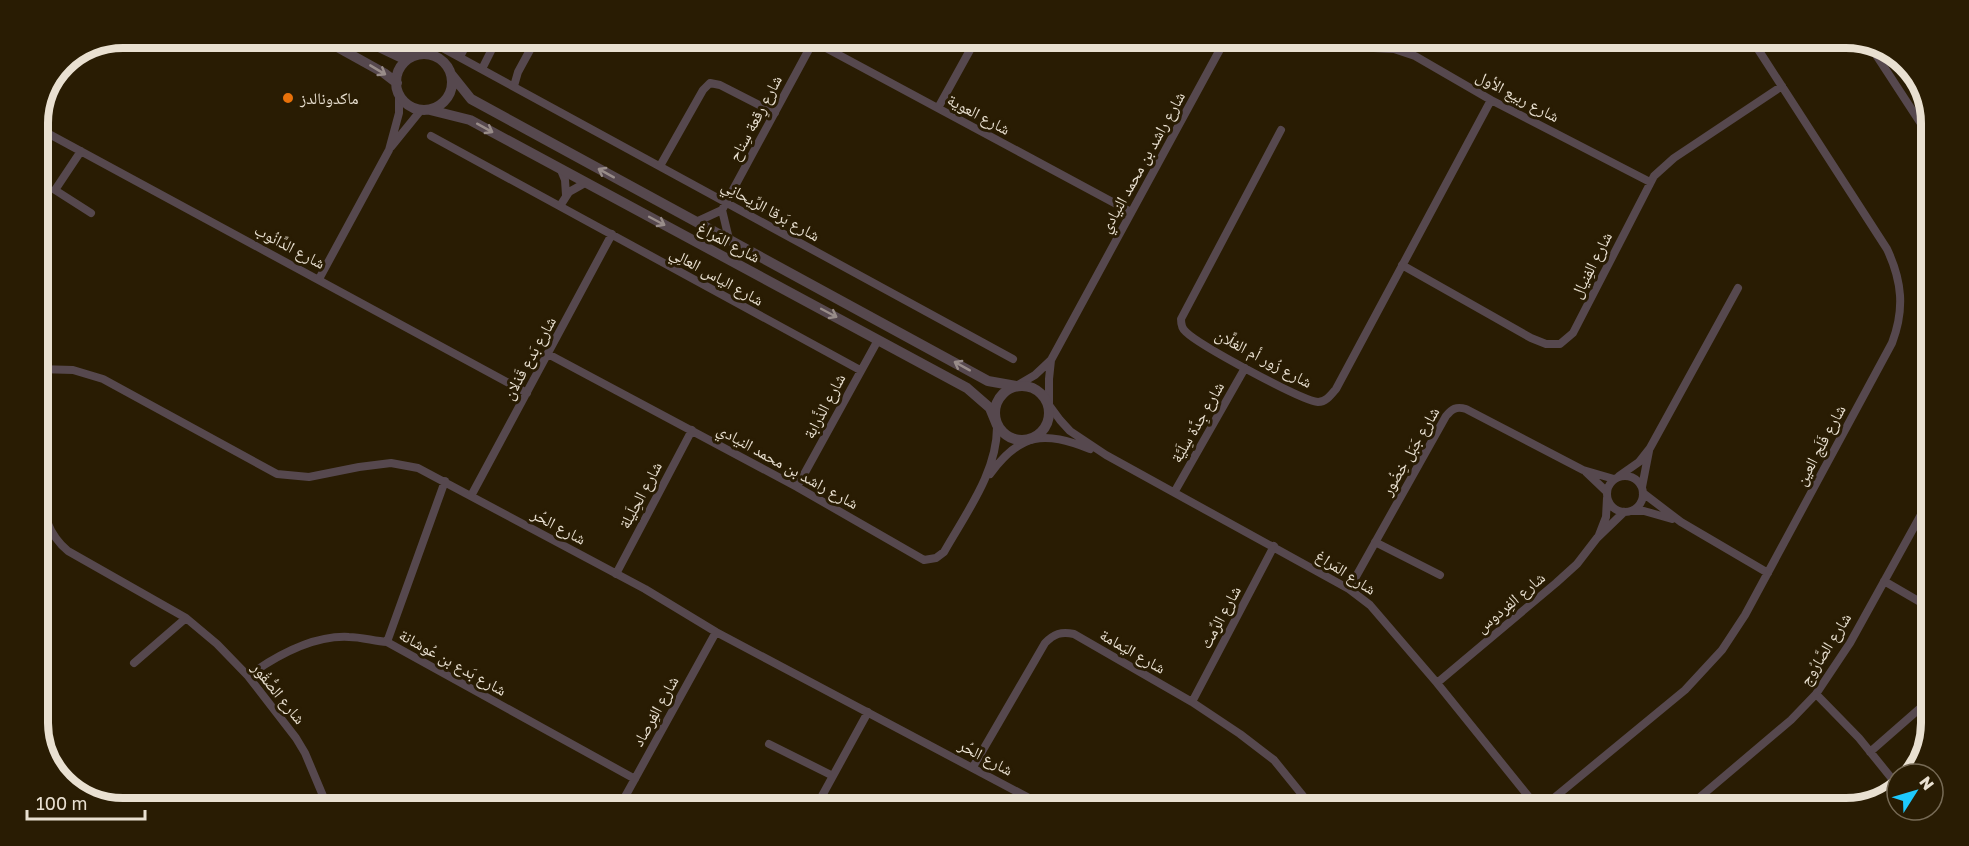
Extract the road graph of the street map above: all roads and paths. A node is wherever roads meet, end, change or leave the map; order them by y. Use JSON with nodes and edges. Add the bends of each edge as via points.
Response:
{"nodes":[{"id":1,"x":340,"y":48,"type":"edge"},
{"id":2,"x":381,"y":48,"type":"edge"},
{"id":3,"x":443,"y":48,"type":"edge"},
{"id":4,"x":464,"y":48,"type":"edge"},
{"id":5,"x":492,"y":48,"type":"edge"},
{"id":6,"x":531,"y":48,"type":"edge"},
{"id":7,"x":810,"y":48,"type":"edge"},
{"id":8,"x":827,"y":48,"type":"edge"},
{"id":9,"x":971,"y":48,"type":"edge"},
{"id":10,"x":1221,"y":48,"type":"edge"},
{"id":11,"x":1380,"y":48,"type":"edge"},
{"id":12,"x":1757,"y":48,"type":"edge"},
{"id":13,"x":1876,"y":54,"type":"edge"},
{"id":14,"x":417,"y":56,"type":"junction"},
{"id":15,"x":460,"y":57,"type":"junction"},
{"id":16,"x":482,"y":69,"type":"junction"},
{"id":17,"x":451,"y":75,"type":"junction"},
{"id":18,"x":397,"y":83,"type":"junction"},
{"id":19,"x":1782,"y":86,"type":"junction"},
{"id":20,"x":514,"y":87,"type":"junction"},
{"id":21,"x":399,"y":95,"type":"junction"},
{"id":22,"x":1491,"y":100,"type":"junction"},
{"id":23,"x":938,"y":108,"type":"junction"},
{"id":24,"x":426,"y":110,"type":"junction"},
{"id":25,"x":774,"y":113,"type":"junction"},
{"id":26,"x":1921,"y":124,"type":"edge"},
{"id":27,"x":1281,"y":130,"type":"dead end"},
{"id":28,"x":48,"y":133,"type":"edge"},
{"id":29,"x":431,"y":136,"type":"dead end"},
{"id":30,"x":389,"y":150,"type":"junction"},
{"id":31,"x":81,"y":151,"type":"junction"},
{"id":32,"x":660,"y":166,"type":"junction"},
{"id":33,"x":561,"y":170,"type":"junction"},
{"id":34,"x":1650,"y":182,"type":"junction"},
{"id":35,"x":585,"y":183,"type":"junction"},
{"id":36,"x":566,"y":195,"type":"junction"},
{"id":37,"x":560,"y":206,"type":"junction"},
{"id":38,"x":724,"y":206,"type":"junction"},
{"id":39,"x":1131,"y":212,"type":"junction"},
{"id":40,"x":91,"y":213,"type":"dead end"},
{"id":41,"x":696,"y":222,"type":"junction"},
{"id":42,"x":612,"y":234,"type":"junction"},
{"id":43,"x":729,"y":239,"type":"junction"},
{"id":44,"x":1402,"y":265,"type":"junction"},
{"id":45,"x":319,"y":279,"type":"junction"},
{"id":46,"x":1738,"y":288,"type":"dead end"},
{"id":47,"x":878,"y":340,"type":"junction"},
{"id":48,"x":548,"y":354,"type":"junction"},
{"id":49,"x":1013,"y":359,"type":"dead end"},
{"id":50,"x":1052,"y":360,"type":"junction"},
{"id":51,"x":1245,"y":368,"type":"junction"},
{"id":52,"x":48,"y":369,"type":"edge"},
{"id":53,"x":860,"y":370,"type":"junction"},
{"id":54,"x":1016,"y":386,"type":"junction"},
{"id":55,"x":527,"y":393,"type":"junction"},
{"id":56,"x":1049,"y":405,"type":"junction"},
{"id":57,"x":997,"y":425,"type":"junction"},
{"id":58,"x":692,"y":430,"type":"junction"},
{"id":59,"x":1028,"y":440,"type":"junction"},
{"id":60,"x":1650,"y":448,"type":"junction"},
{"id":61,"x":1106,"y":455,"type":"junction"},
{"id":62,"x":1583,"y":470,"type":"junction"},
{"id":63,"x":1617,"y":477,"type":"junction"},
{"id":64,"x":445,"y":482,"type":"junction"},
{"id":65,"x":982,"y":484,"type":"junction"},
{"id":66,"x":797,"y":487,"type":"junction"},
{"id":67,"x":1642,"y":490,"type":"junction"},
{"id":68,"x":1174,"y":491,"type":"junction"},
{"id":69,"x":1607,"y":495,"type":"junction"},
{"id":70,"x":471,"y":496,"type":"junction"},
{"id":71,"x":1627,"y":512,"type":"junction"},
{"id":72,"x":1921,"y":515,"type":"edge"},
{"id":73,"x":1681,"y":522,"type":"junction"},
{"id":74,"x":48,"y":527,"type":"edge"},
{"id":75,"x":1597,"y":538,"type":"junction"},
{"id":76,"x":1375,"y":542,"type":"junction"},
{"id":77,"x":1274,"y":546,"type":"junction"},
{"id":78,"x":1768,"y":573,"type":"junction"},
{"id":79,"x":616,"y":574,"type":"junction"},
{"id":80,"x":1440,"y":575,"type":"dead end"},
{"id":81,"x":1884,"y":581,"type":"junction"},
{"id":82,"x":1349,"y":589,"type":"junction"},
{"id":83,"x":1921,"y":603,"type":"edge"},
{"id":84,"x":186,"y":618,"type":"junction"},
{"id":85,"x":716,"y":632,"type":"junction"},
{"id":86,"x":387,"y":642,"type":"junction"},
{"id":87,"x":134,"y":663,"type":"dead end"},
{"id":88,"x":248,"y":676,"type":"junction"},
{"id":89,"x":1437,"y":682,"type":"junction"},
{"id":90,"x":1816,"y":694,"type":"junction"},
{"id":91,"x":1192,"y":702,"type":"junction"},
{"id":92,"x":1921,"y":707,"type":"edge"},
{"id":93,"x":868,"y":712,"type":"junction"},
{"id":94,"x":770,"y":744,"type":"dead end"},
{"id":95,"x":1870,"y":752,"type":"junction"},
{"id":96,"x":973,"y":767,"type":"junction"},
{"id":97,"x":1885,"y":771,"type":"edge"},
{"id":98,"x":833,"y":776,"type":"junction"},
{"id":99,"x":634,"y":779,"type":"junction"},
{"id":100,"x":324,"y":798,"type":"edge"},
{"id":101,"x":624,"y":798,"type":"edge"},
{"id":102,"x":821,"y":798,"type":"edge"},
{"id":103,"x":1029,"y":798,"type":"edge"},
{"id":104,"x":1305,"y":798,"type":"edge"},
{"id":105,"x":1530,"y":798,"type":"edge"},
{"id":106,"x":1554,"y":798,"type":"edge"},
{"id":107,"x":1699,"y":798,"type":"edge"}],
"edges":[{"from":1,"to":18,"type":"street","one_way":true},
{"from":2,"to":14,"type":"street","via":[[400,57]]},
{"from":3,"to":15,"type":"street","name":"شارع بَرقا الرِّيحانِي"},
{"from":4,"to":15,"type":"street"},
{"from":5,"to":16,"type":"street"},
{"from":6,"to":20,"type":"street"},
{"from":7,"to":25,"type":"street","name":"شارع رِقعة سِناح"},
{"from":8,"to":23,"type":"street","name":"شارع العوية"},
{"from":9,"to":23,"type":"street"},
{"from":10,"to":39,"type":"street","name":"شارع راشد بن محمد النيادي"},
{"from":11,"to":22,"type":"street","name":"شارع ربيع الأول","via":[[1405,52]]},
{"from":12,"to":19,"type":"street","name":"شارع فَلَج العين"},
{"from":13,"to":26,"type":"street"},
{"from":14,"to":17,"type":"street","via":[[434,56]]},
{"from":14,"to":18,"type":"street","via":[[402,66]]},
{"from":15,"to":16,"type":"street","name":"شارع بَرقا الرِّيحانِي"},
{"from":16,"to":20,"type":"street","name":"شارع بَرقا الرِّيحانِي"},
{"from":17,"to":24,"type":"street","via":[[446,100]]},
{"from":41,"to":17,"type":"street","name":"شارع المَراغ","one_way":true,"via":[[471,99]]},
{"from":18,"to":21,"type":"street"},
{"from":19,"to":34,"type":"street","name":"شارع الفِنيال","via":[[1674,158]]},
{"from":19,"to":78,"type":"street","name":"شارع فَلَج العين","via":[[1887,249],[1902,293],[1900,321],[1892,343]]},
{"from":20,"to":32,"type":"street","name":"شارع بَرقا الرِّيحانِي"},
{"from":21,"to":24,"type":"street","via":[[412,108]]},
{"from":21,"to":30,"type":"street","via":[[399,113]]},
{"from":22,"to":34,"type":"street","name":"شارع ربيع الأول"},
{"from":22,"to":44,"type":"street","name":"شارع زُور أم الغلَّان"},
{"from":23,"to":39,"type":"street","name":"شارع العوية"},
{"from":24,"to":30,"type":"street"},
{"from":24,"to":33,"type":"street","name":"شارع المَراغ","one_way":true,"via":[[470,120]]},
{"from":25,"to":32,"type":"street","via":[[710,83]]},
{"from":25,"to":38,"type":"street","name":"شارع رِقعة سِناح"},
{"from":27,"to":51,"type":"street","name":"شارع زُور أم الغلَّان","via":[[1180,319],[1185,332]]},
{"from":28,"to":31,"type":"street","name":"شارع الدَّانُوب"},
{"from":29,"to":37,"type":"street","name":"شارع الياس العالِي"},
{"from":30,"to":45,"type":"street"},
{"from":31,"to":40,"type":"street","via":[[55,190]]},
{"from":31,"to":45,"type":"street","name":"شارع الدَّانُوب"},
{"from":32,"to":38,"type":"street","name":"شارع بَرقا الرِّيحانِي"},
{"from":33,"to":35,"type":"street","name":"شارع المَراغ"},
{"from":33,"to":36,"type":"street"},
{"from":34,"to":44,"type":"street","name":"شارع الفِنيال","via":[[1573,333],[1560,344],[1531,338]]},
{"from":35,"to":36,"type":"street"},
{"from":35,"to":47,"type":"street","name":"شارع المَراغ","one_way":true},
{"from":36,"to":37,"type":"street"},
{"from":37,"to":42,"type":"street","name":"شارع الياس العالِي"},
{"from":38,"to":41,"type":"street"},
{"from":38,"to":43,"type":"street"},
{"from":38,"to":49,"type":"street","name":"شارع بَرقا الرِّيحانِي"},
{"from":39,"to":50,"type":"street","name":"شارع راشد بن محمد النيادي"},
{"from":41,"to":43,"type":"street","name":"شارع المَراغ"},
{"from":42,"to":48,"type":"street","name":"شارع بَدع قَذلان"},
{"from":42,"to":53,"type":"street","name":"شارع الياس العالِي"},
{"from":54,"to":43,"type":"street","name":"شارع المَراغ","one_way":true,"via":[[988,381]]},
{"from":44,"to":51,"type":"street","name":"شارع زُور أم الغلَّان","via":[[1329,398],[1320,402],[1306,399]]},
{"from":45,"to":55,"type":"street","name":"شارع الدَّانُوب"},
{"from":46,"to":60,"type":"street"},
{"from":47,"to":53,"type":"street","name":"شارع الذَّرابة"},
{"from":47,"to":57,"type":"street","name":"شارع المَراغ","via":[[967,388],[990,408]]},
{"from":48,"to":55,"type":"street","name":"شارع بَدع قَذلان"},
{"from":48,"to":58,"type":"street","name":"شارع راشد بن محمد النيادي"},
{"from":50,"to":54,"type":"street","name":"شارع راشد بن محمد النيادي"},
{"from":50,"to":56,"type":"street","name":"شارع راشد بن محمد النيادي"},
{"from":51,"to":68,"type":"street","name":"شارع جِدَّة سِلَيَّة"},
{"from":52,"to":64,"type":"street","name":"شارع الحُر","via":[[73,370],[103,379],[277,474],[309,477],[391,463],[418,468]]},
{"from":53,"to":66,"type":"street","name":"شارع الذَّرابة"},
{"from":54,"to":56,"type":"street","via":[[1036,389]]},
{"from":54,"to":57,"type":"street","via":[[1000,396],[996,405]]},
{"from":55,"to":70,"type":"street","name":"شارع بَدع قَذلان"},
{"from":56,"to":59,"type":"street","via":[[1046,427]]},
{"from":56,"to":61,"type":"street","name":"شارع المَراغ","via":[[1070,431]]},
{"from":57,"to":59,"type":"street","via":[[1005,435]]},
{"from":57,"to":65,"type":"street","name":"شارع راشد بن محمد النيادي","via":[[996,448]]},
{"from":58,"to":66,"type":"street","name":"شارع راشد بن محمد النيادي"},
{"from":58,"to":79,"type":"street","name":"شارع الحِلَيلة"},
{"from":59,"to":61,"type":"street","name":"شارع المَراغ","via":[[1060,438]]},
{"from":59,"to":65,"type":"street","name":"شارع راشد بن محمد النيادي","via":[[1006,453]]},
{"from":60,"to":63,"type":"street","via":[[1639,462]]},
{"from":60,"to":67,"type":"street"},
{"from":61,"to":68,"type":"street","name":"شارع المَراغ"},
{"from":62,"to":63,"type":"street","name":"شارع جَبَل خِضُور"},
{"from":62,"to":69,"type":"street","name":"شارع جَبَل خِضُور"},
{"from":62,"to":76,"type":"street","name":"شارع جَبَل خِضُور","via":[[1466,409],[1456,408],[1446,416]]},
{"from":63,"to":67,"type":"street","via":[[1635,479]]},
{"from":63,"to":69,"type":"street","via":[[1610,482]]},
{"from":64,"to":70,"type":"street","name":"شارع الحُر"},
{"from":64,"to":86,"type":"street"},
{"from":65,"to":66,"type":"street","name":"شارع راشد بن محمد النيادي","via":[[944,552],[924,560]]},
{"from":67,"to":71,"type":"street","via":[[1640,505]]},
{"from":67,"to":73,"type":"street"},
{"from":68,"to":77,"type":"street","name":"شارع المَراغ"},
{"from":69,"to":71,"type":"street","via":[[1613,508]]},
{"from":69,"to":75,"type":"street","name":"شارع الفِردوس","via":[[1606,517]]},
{"from":70,"to":79,"type":"street","name":"شارع الحُر"},
{"from":71,"to":73,"type":"street","via":[[1644,511]]},
{"from":71,"to":75,"type":"street","name":"شارع الفِردوس"},
{"from":72,"to":81,"type":"street","name":"شارع الصَّارُوج"},
{"from":73,"to":78,"type":"street"},
{"from":74,"to":84,"type":"street","name":"شارع الصُّقُور","via":[[68,551]]},
{"from":75,"to":89,"type":"street","name":"شارع الفِردوس","via":[[1556,583]]},
{"from":76,"to":80,"type":"street"},
{"from":76,"to":82,"type":"street","name":"شارع جَبَل خِضُور"},
{"from":77,"to":82,"type":"street","name":"شارع المَراغ"},
{"from":77,"to":91,"type":"street","name":"شارع الرِّمث"},
{"from":78,"to":106,"type":"street","name":"شارع فَلَج العين","via":[[1737,629],[1704,671]]},
{"from":79,"to":85,"type":"street","name":"شارع الحُر"},
{"from":81,"to":83,"type":"street"},
{"from":81,"to":90,"type":"street","name":"شارع الصَّارُوج"},
{"from":82,"to":89,"type":"street","name":"شارع المَراغ","via":[[1388,624]]},
{"from":84,"to":87,"type":"street"},
{"from":84,"to":88,"type":"street","name":"شارع الصُّقُور"},
{"from":85,"to":93,"type":"street","name":"شارع الحُر"},
{"from":85,"to":99,"type":"street","name":"شارع الفِرصاد"},
{"from":86,"to":88,"type":"street","name":"شارع بَدع بن عُوشانة","via":[[348,637],[324,640],[282,654]]},
{"from":86,"to":99,"type":"street","name":"شارع بَدع بن عُوشانة"},
{"from":88,"to":100,"type":"street","name":"شارع الصُّقُور","via":[[296,738]]},
{"from":89,"to":105,"type":"street","name":"شارع المَراغ"},
{"from":90,"to":95,"type":"street"},
{"from":90,"to":107,"type":"street","name":"شارع الصَّارُوج"},
{"from":91,"to":96,"type":"street","name":"شارع اليَمامة","via":[[1074,634],[1058,633],[1044,643]]},
{"from":91,"to":104,"type":"street","name":"شارع اليَمامة","via":[[1274,760]]},
{"from":92,"to":95,"type":"street"},
{"from":93,"to":96,"type":"street","name":"شارع الحُر"},
{"from":93,"to":98,"type":"street"},
{"from":94,"to":98,"type":"street"},
{"from":95,"to":97,"type":"street"},
{"from":96,"to":103,"type":"street","name":"شارع الحُر"},
{"from":98,"to":102,"type":"street"},
{"from":99,"to":101,"type":"street","name":"شارع الفِرصاد"}]}
